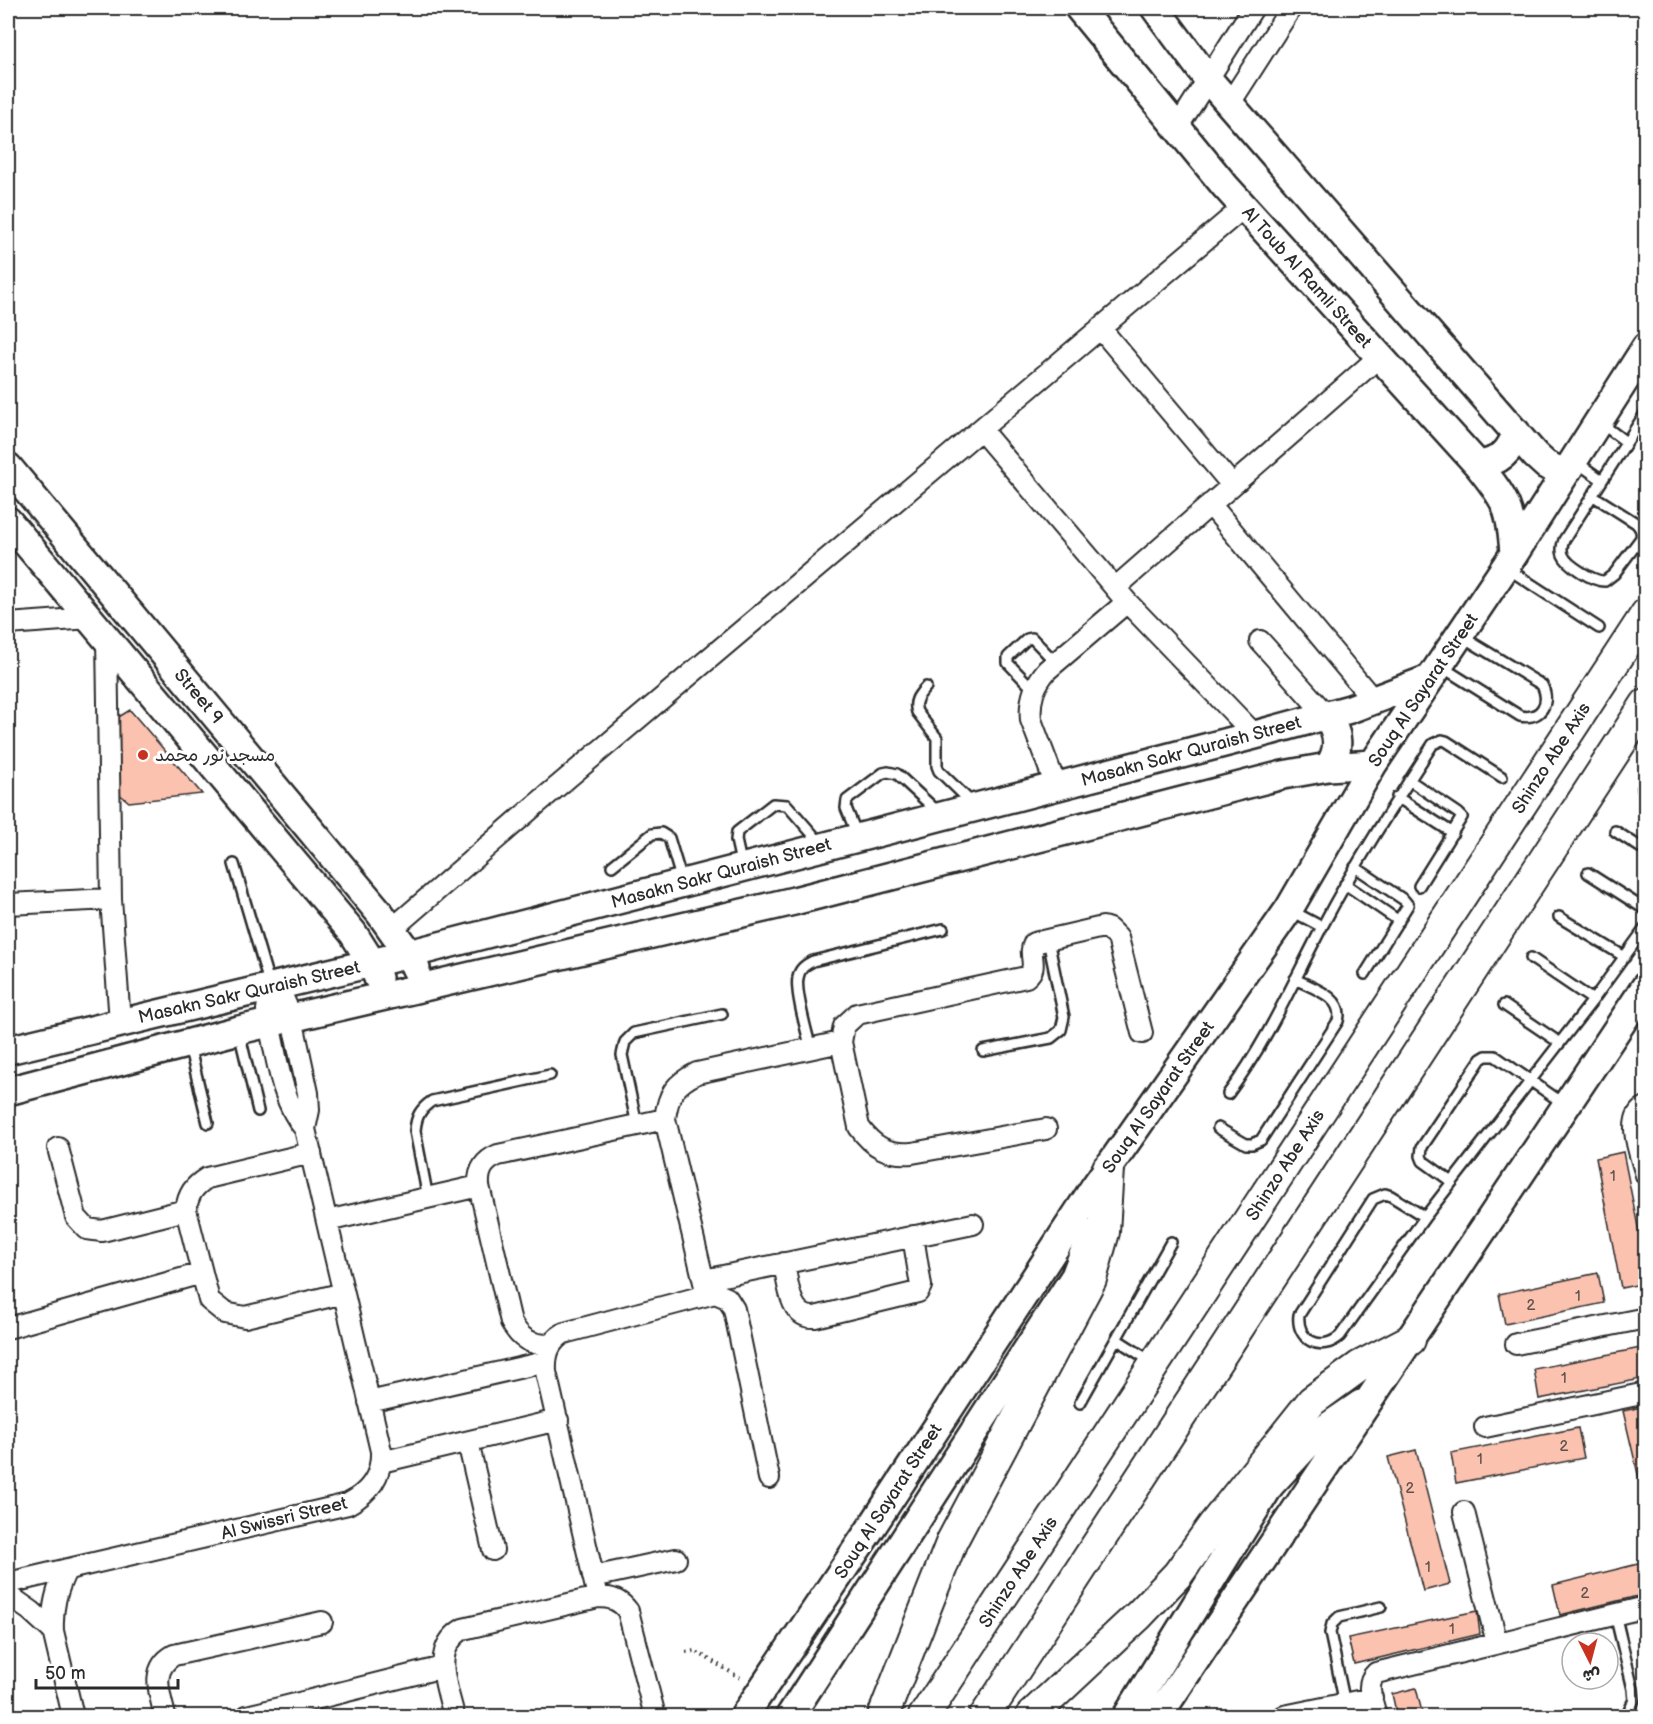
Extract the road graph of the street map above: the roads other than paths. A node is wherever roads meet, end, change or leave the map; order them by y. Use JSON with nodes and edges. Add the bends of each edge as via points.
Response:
{"nodes":[{"id":1,"x":1079,"y":8,"type":"edge"},
{"id":2,"x":1155,"y":8,"type":"edge"},
{"id":3,"x":1253,"y":8,"type":"edge"},
{"id":4,"x":1291,"y":8,"type":"edge"},
{"id":5,"x":1207,"y":78,"type":"junction"},
{"id":6,"x":1230,"y":103,"type":"junction"},
{"id":7,"x":1177,"y":128,"type":"junction"},
{"id":8,"x":1244,"y":207,"type":"junction"},
{"id":9,"x":1101,"y":328,"type":"junction"},
{"id":10,"x":1646,"y":347,"type":"edge"},
{"id":11,"x":1380,"y":356,"type":"junction"},
{"id":12,"x":1646,"y":412,"type":"edge"},
{"id":13,"x":1598,"y":421,"type":"junction"},
{"id":14,"x":981,"y":430,"type":"junction"},
{"id":15,"x":1516,"y":432,"type":"junction"},
{"id":16,"x":1626,"y":442,"type":"junction"},
{"id":17,"x":1478,"y":465,"type":"junction"},
{"id":18,"x":1569,"y":466,"type":"junction"},
{"id":19,"x":8,"y":467,"type":"edge"},
{"id":20,"x":1602,"y":480,"type":"junction"},
{"id":21,"x":1232,"y":485,"type":"junction"},
{"id":22,"x":1592,"y":495,"type":"junction"},
{"id":23,"x":1210,"y":504,"type":"junction"},
{"id":24,"x":8,"y":523,"type":"edge"},
{"id":25,"x":81,"y":554,"type":"junction"},
{"id":26,"x":1509,"y":560,"type":"junction"},
{"id":27,"x":54,"y":576,"type":"junction"},
{"id":28,"x":1121,"y":595,"type":"junction"},
{"id":29,"x":1646,"y":614,"type":"edge"},
{"id":30,"x":8,"y":624,"type":"edge"},
{"id":31,"x":99,"y":628,"type":"junction"},
{"id":32,"x":1599,"y":628,"type":"dead end"},
{"id":33,"x":1459,"y":634,"type":"junction"},
{"id":34,"x":1260,"y":641,"type":"dead end"},
{"id":35,"x":1056,"y":663,"type":"junction"},
{"id":36,"x":1434,"y":672,"type":"junction"},
{"id":37,"x":926,"y":687,"type":"dead end"},
{"id":38,"x":1034,"y":690,"type":"junction"},
{"id":39,"x":1374,"y":701,"type":"junction"},
{"id":40,"x":1646,"y":704,"type":"edge"},
{"id":41,"x":1326,"y":715,"type":"junction"},
{"id":42,"x":1255,"y":735,"type":"junction"},
{"id":43,"x":1373,"y":764,"type":"junction"},
{"id":44,"x":1328,"y":767,"type":"junction"},
{"id":45,"x":1502,"y":777,"type":"dead end"},
{"id":46,"x":1409,"y":780,"type":"junction"},
{"id":47,"x":1056,"y":786,"type":"junction"},
{"id":48,"x":1397,"y":797,"type":"junction"},
{"id":49,"x":976,"y":807,"type":"junction"},
{"id":50,"x":942,"y":816,"type":"junction"},
{"id":51,"x":1615,"y":831,"type":"dead end"},
{"id":52,"x":1453,"y":833,"type":"junction"},
{"id":53,"x":858,"y":837,"type":"junction"},
{"id":54,"x":823,"y":846,"type":"junction"},
{"id":55,"x":1646,"y":851,"type":"edge"},
{"id":56,"x":234,"y":864,"type":"dead end"},
{"id":57,"x":612,"y":866,"type":"dead end"},
{"id":58,"x":742,"y":867,"type":"junction"},
{"id":59,"x":1355,"y":867,"type":"junction"},
{"id":60,"x":1588,"y":873,"type":"dead end"},
{"id":61,"x":683,"y":883,"type":"junction"},
{"id":62,"x":1345,"y":884,"type":"junction"},
{"id":63,"x":1419,"y":886,"type":"dead end"},
{"id":64,"x":111,"y":899,"type":"junction"},
{"id":65,"x":8,"y":904,"type":"edge"},
{"id":66,"x":1289,"y":909,"type":"junction"},
{"id":67,"x":1646,"y":910,"type":"edge"},
{"id":68,"x":1559,"y":917,"type":"dead end"},
{"id":69,"x":1399,"y":921,"type":"junction"},
{"id":70,"x":1322,"y":927,"type":"junction"},
{"id":71,"x":1646,"y":927,"type":"edge"},
{"id":72,"x":392,"y":929,"type":"junction"},
{"id":73,"x":943,"y":929,"type":"dead end"},
{"id":74,"x":1048,"y":938,"type":"junction"},
{"id":75,"x":409,"y":954,"type":"junction"},
{"id":76,"x":1625,"y":957,"type":"junction"},
{"id":77,"x":1531,"y":958,"type":"dead end"},
{"id":78,"x":372,"y":963,"type":"junction"},
{"id":79,"x":1365,"y":974,"type":"dead end"},
{"id":80,"x":1295,"y":979,"type":"junction"},
{"id":81,"x":270,"y":987,"type":"junction"},
{"id":82,"x":424,"y":987,"type":"junction"},
{"id":83,"x":1646,"y":987,"type":"edge"},
{"id":84,"x":385,"y":996,"type":"junction"},
{"id":85,"x":1593,"y":1000,"type":"junction"},
{"id":86,"x":1504,"y":1005,"type":"dead end"},
{"id":87,"x":722,"y":1014,"type":"dead end"},
{"id":88,"x":280,"y":1021,"type":"junction"},
{"id":89,"x":120,"y":1022,"type":"junction"},
{"id":90,"x":239,"y":1030,"type":"junction"},
{"id":91,"x":1142,"y":1033,"type":"dead end"},
{"id":92,"x":842,"y":1042,"type":"junction"},
{"id":93,"x":1560,"y":1042,"type":"junction"},
{"id":94,"x":188,"y":1043,"type":"junction"},
{"id":95,"x":811,"y":1049,"type":"junction"},
{"id":96,"x":8,"y":1050,"type":"edge"},
{"id":97,"x":983,"y":1051,"type":"dead end"},
{"id":98,"x":550,"y":1075,"type":"dead end"},
{"id":99,"x":1530,"y":1080,"type":"junction"},
{"id":100,"x":8,"y":1091,"type":"edge"},
{"id":101,"x":1228,"y":1094,"type":"dead end"},
{"id":102,"x":1566,"y":1105,"type":"junction"},
{"id":103,"x":1646,"y":1107,"type":"edge"},
{"id":104,"x":258,"y":1111,"type":"dead end"},
{"id":105,"x":665,"y":1119,"type":"junction"},
{"id":106,"x":208,"y":1123,"type":"dead end"},
{"id":107,"x":637,"y":1125,"type":"junction"},
{"id":108,"x":1218,"y":1128,"type":"dead end"},
{"id":109,"x":1046,"y":1129,"type":"dead end"},
{"id":110,"x":58,"y":1148,"type":"dead end"},
{"id":111,"x":311,"y":1153,"type":"junction"},
{"id":112,"x":1646,"y":1175,"type":"edge"},
{"id":113,"x":1101,"y":1178,"type":"junction"},
{"id":114,"x":1452,"y":1182,"type":"junction"},
{"id":115,"x":479,"y":1186,"type":"junction"},
{"id":116,"x":428,"y":1198,"type":"junction"},
{"id":117,"x":186,"y":1209,"type":"junction"},
{"id":118,"x":1425,"y":1217,"type":"junction"},
{"id":119,"x":327,"y":1221,"type":"junction"},
{"id":120,"x":973,"y":1224,"type":"dead end"},
{"id":121,"x":913,"y":1236,"type":"junction"},
{"id":122,"x":1171,"y":1242,"type":"dead end"},
{"id":123,"x":784,"y":1263,"type":"junction"},
{"id":124,"x":202,"y":1273,"type":"junction"},
{"id":125,"x":706,"y":1288,"type":"junction"},
{"id":126,"x":344,"y":1293,"type":"junction"},
{"id":127,"x":1646,"y":1318,"type":"edge"},
{"id":128,"x":9,"y":1322,"type":"edge"},
{"id":129,"x":1116,"y":1339,"type":"junction"},
{"id":130,"x":1410,"y":1340,"type":"junction"},
{"id":131,"x":1516,"y":1344,"type":"dead end"},
{"id":132,"x":548,"y":1353,"type":"junction"},
{"id":133,"x":1155,"y":1364,"type":"junction"},
{"id":134,"x":1646,"y":1393,"type":"edge"},
{"id":135,"x":1372,"y":1398,"type":"junction"},
{"id":136,"x":369,"y":1402,"type":"junction"},
{"id":137,"x":1080,"y":1403,"type":"dead end"},
{"id":138,"x":558,"y":1420,"type":"junction"},
{"id":139,"x":1485,"y":1427,"type":"dead end"},
{"id":140,"x":468,"y":1442,"type":"junction"},
{"id":141,"x":381,"y":1462,"type":"junction"},
{"id":142,"x":769,"y":1478,"type":"dead end"},
{"id":143,"x":1464,"y":1512,"type":"dead end"},
{"id":144,"x":493,"y":1550,"type":"dead end"},
{"id":145,"x":676,"y":1559,"type":"dead end"},
{"id":146,"x":67,"y":1569,"type":"junction"},
{"id":147,"x":593,"y":1577,"type":"junction"},
{"id":148,"x":8,"y":1584,"type":"edge"},
{"id":149,"x":8,"y":1595,"type":"edge"},
{"id":150,"x":598,"y":1597,"type":"junction"},
{"id":151,"x":1381,"y":1607,"type":"dead end"},
{"id":152,"x":1646,"y":1607,"type":"edge"},
{"id":153,"x":1615,"y":1614,"type":"junction"},
{"id":154,"x":322,"y":1622,"type":"dead end"},
{"id":155,"x":53,"y":1631,"type":"junction"},
{"id":156,"x":1497,"y":1642,"type":"junction"},
{"id":157,"x":444,"y":1667,"type":"junction"},
{"id":158,"x":1345,"y":1704,"type":"junction"},
{"id":159,"x":1374,"y":1707,"type":"edge"},
{"id":160,"x":73,"y":1716,"type":"edge"},
{"id":161,"x":165,"y":1716,"type":"edge"},
{"id":162,"x":247,"y":1716,"type":"edge"},
{"id":163,"x":454,"y":1716,"type":"edge"},
{"id":164,"x":655,"y":1716,"type":"edge"},
{"id":165,"x":744,"y":1716,"type":"edge"},
{"id":166,"x":791,"y":1716,"type":"edge"},
{"id":167,"x":883,"y":1716,"type":"edge"},
{"id":168,"x":924,"y":1716,"type":"edge"},
{"id":169,"x":985,"y":1716,"type":"edge"},
{"id":170,"x":1031,"y":1716,"type":"edge"},
{"id":171,"x":1127,"y":1716,"type":"edge"},
{"id":172,"x":1158,"y":1716,"type":"edge"},
{"id":173,"x":1284,"y":1716,"type":"edge"},
{"id":174,"x":1626,"y":1716,"type":"edge"}],
"edges":[{"from":1,"to":7,"type":"street","name":"Al Toub Al Ramli Street"},
{"from":2,"to":5,"type":"street"},
{"from":3,"to":5,"type":"street"},
{"from":4,"to":6,"type":"street"},
{"from":5,"to":6,"type":"street"},
{"from":5,"to":7,"type":"street"},
{"from":6,"to":15,"type":"street"},
{"from":7,"to":8,"type":"street","name":"Al Toub Al Ramli Street"},
{"from":8,"to":9,"type":"street"},
{"from":8,"to":11,"type":"street","name":"Al Toub Al Ramli Street"},
{"from":9,"to":14,"type":"street"},
{"from":9,"to":21,"type":"street"},
{"from":10,"to":13,"type":"street","name":"Souq Al Sayarat Street"},
{"from":11,"to":17,"type":"street","name":"Al Toub Al Ramli Street"},
{"from":11,"to":21,"type":"street"},
{"from":12,"to":16,"type":"lane"},
{"from":13,"to":16,"type":"lane"},
{"from":13,"to":18,"type":"street","name":"Souq Al Sayarat Street"},
{"from":14,"to":28,"type":"street"},
{"from":14,"to":72,"type":"street"},
{"from":15,"to":17,"type":"street","via":[[1503,456]]},
{"from":15,"to":18,"type":"street","via":[[1540,460],[1553,468]]},
{"from":16,"to":20,"type":"lane"},
{"from":17,"to":26,"type":"street","name":"Al Toub Al Ramli Street","via":[[1505,502],[1510,516]]},
{"from":18,"to":20,"type":"lane"},
{"from":18,"to":26,"type":"street","name":"Souq Al Sayarat Street"},
{"from":19,"to":25,"type":"street","name":"Street 9"},
{"from":20,"to":22,"type":"lane"},
{"from":21,"to":23,"type":"street"},
{"from":22,"to":22,"type":"lane","via":[[1636,523],[1641,534],[1605,581],[1594,580],[1571,564],[1562,550],[1564,540]]},
{"from":23,"to":28,"type":"street"},
{"from":23,"to":39,"type":"street"},
{"from":24,"to":27,"type":"street","name":"Street 9"},
{"from":25,"to":27,"type":"street"},
{"from":25,"to":72,"type":"street","name":"Street 9"},
{"from":26,"to":32,"type":"lane"},
{"from":26,"to":33,"type":"street","name":"Souq Al Sayarat Street"},
{"from":27,"to":31,"type":"street","name":"Street 9"},
{"from":28,"to":35,"type":"street"},
{"from":28,"to":42,"type":"street"},
{"from":29,"to":133,"type":"main road","name":"Shinzo Abe Axis"},
{"from":30,"to":31,"type":"street"},
{"from":31,"to":64,"type":"street"},
{"from":31,"to":78,"type":"street","name":"Street 9","via":[[353,933]]},
{"from":33,"to":36,"type":"street","name":"Souq Al Sayarat Street"},
{"from":33,"to":36,"type":"lane","via":[[1542,685],[1545,706],[1534,716],[1520,716]]},
{"from":34,"to":41,"type":"street"},
{"from":35,"to":38,"type":"street","via":[[1039,679]]},
{"from":35,"to":38,"type":"lane","via":[[1032,638],[1008,657],[1008,663]]},
{"from":36,"to":39,"type":"street","name":"Masakn Sakr Quraish Street"},
{"from":36,"to":43,"type":"street","name":"Souq Al Sayarat Street"},
{"from":37,"to":49,"type":"lane","via":[[915,707],[937,738],[937,766]]},
{"from":38,"to":47,"type":"street","via":[[1031,720]]},
{"from":39,"to":41,"type":"street","name":"Masakn Sakr Quraish Street"},
{"from":40,"to":169,"type":"main road"},
{"from":41,"to":42,"type":"street","name":"Masakn Sakr Quraish Street"},
{"from":41,"to":44,"type":"street","via":[[1338,742]]},
{"from":42,"to":47,"type":"street","name":"Masakn Sakr Quraish Street"},
{"from":43,"to":44,"type":"street","name":"Masakn Sakr Quraish Street"},
{"from":43,"to":66,"type":"street","name":"Souq Al Sayarat Street"},
{"from":44,"to":82,"type":"street","name":"Masakn Sakr Quraish Street","via":[[1283,775],[794,901]]},
{"from":45,"to":46,"type":"lane","via":[[1442,740],[1433,744]]},
{"from":46,"to":48,"type":"lane"},
{"from":46,"to":52,"type":"lane","via":[[1461,815]]},
{"from":47,"to":49,"type":"street","name":"Masakn Sakr Quraish Street"},
{"from":48,"to":52,"type":"lane"},
{"from":48,"to":59,"type":"lane"},
{"from":49,"to":50,"type":"street","name":"Masakn Sakr Quraish Street"},
{"from":50,"to":53,"type":"street","name":"Masakn Sakr Quraish Street"},
{"from":50,"to":53,"type":"lane","via":[[897,774],[883,773],[847,800],[846,808]]},
{"from":51,"to":55,"type":"lane"},
{"from":52,"to":63,"type":"lane"},
{"from":53,"to":54,"type":"street","name":"Masakn Sakr Quraish Street"},
{"from":54,"to":58,"type":"street","name":"Masakn Sakr Quraish Street"},
{"from":54,"to":58,"type":"lane","via":[[787,805],[778,803],[737,832]]},
{"from":56,"to":81,"type":"lane"},
{"from":57,"to":61,"type":"lane","via":[[652,834],[662,833],[669,838]]},
{"from":58,"to":61,"type":"street","name":"Masakn Sakr Quraish Street"},
{"from":59,"to":62,"type":"lane"},
{"from":59,"to":69,"type":"lane","via":[[1407,902]]},
{"from":60,"to":67,"type":"lane"},
{"from":61,"to":75,"type":"street","name":"Masakn Sakr Quraish Street"},
{"from":62,"to":69,"type":"lane"},
{"from":62,"to":70,"type":"lane"},
{"from":64,"to":65,"type":"street"},
{"from":64,"to":89,"type":"street"},
{"from":66,"to":70,"type":"lane"},
{"from":66,"to":113,"type":"street","name":"Souq Al Sayarat Street"},
{"from":68,"to":76,"type":"lane"},
{"from":69,"to":79,"type":"lane"},
{"from":70,"to":80,"type":"lane"},
{"from":71,"to":76,"type":"lane"},
{"from":72,"to":75,"type":"street","name":"Street 9"},
{"from":73,"to":95,"type":"lane","via":[[806,964],[798,985]]},
{"from":74,"to":91,"type":"street","via":[[1096,927],[1114,933]]},
{"from":74,"to":92,"type":"street","via":[[1031,946],[1034,967],[1026,977],[857,1014],[844,1026]]},
{"from":74,"to":97,"type":"lane","via":[[1064,1017],[1061,1030],[1051,1038]]},
{"from":75,"to":78,"type":"street","name":"Masakn Sakr Quraish Street"},
{"from":75,"to":82,"type":"street","name":"Street 9"},
{"from":76,"to":85,"type":"lane"},
{"from":77,"to":85,"type":"lane"},
{"from":78,"to":81,"type":"street","name":"Masakn Sakr Quraish Street"},
{"from":78,"to":84,"type":"street","name":"Street 9"},
{"from":80,"to":101,"type":"lane","via":[[1257,1054]]},
{"from":80,"to":108,"type":"lane","via":[[1336,1002],[1340,1011],[1338,1021],[1261,1140],[1246,1144]]},
{"from":81,"to":88,"type":"street","via":[[267,1010]]},
{"from":81,"to":89,"type":"street","name":"Masakn Sakr Quraish Street"},
{"from":82,"to":84,"type":"street","name":"Masakn Sakr Quraish Street"},
{"from":83,"to":102,"type":"street"},
{"from":84,"to":88,"type":"street","name":"Masakn Sakr Quraish Street"},
{"from":85,"to":93,"type":"lane"},
{"from":86,"to":93,"type":"lane"},
{"from":87,"to":107,"type":"lane","via":[[634,1033],[625,1042],[622,1055]]},
{"from":88,"to":90,"type":"street","name":"Masakn Sakr Quraish Street"},
{"from":88,"to":111,"type":"street","via":[[288,1099],[305,1129]]},
{"from":89,"to":96,"type":"street","name":"Masakn Sakr Quraish Street"},
{"from":90,"to":94,"type":"street","name":"Masakn Sakr Quraish Street"},
{"from":90,"to":104,"type":"lane"},
{"from":92,"to":95,"type":"street"},
{"from":92,"to":109,"type":"street","via":[[859,1127],[871,1142],[887,1152],[912,1153]]},
{"from":93,"to":99,"type":"lane"},
{"from":94,"to":100,"type":"street","name":"Masakn Sakr Quraish Street"},
{"from":94,"to":106,"type":"lane"},
{"from":95,"to":105,"type":"street","via":[[697,1073],[673,1090]]},
{"from":98,"to":116,"type":"lane","via":[[424,1106],[415,1131]]},
{"from":99,"to":102,"type":"lane"},
{"from":99,"to":114,"type":"lane"},
{"from":99,"to":114,"type":"lane","via":[[1495,1056],[1486,1056],[1478,1063],[1421,1151],[1423,1161]]},
{"from":102,"to":130,"type":"street"},
{"from":103,"to":112,"type":"street","via":[[1636,1116],[1634,1126]]},
{"from":105,"to":107,"type":"street"},
{"from":105,"to":125,"type":"street"},
{"from":107,"to":115,"type":"street","via":[[498,1155],[482,1166]]},
{"from":110,"to":117,"type":"street","via":[[76,1217],[87,1229],[102,1231]]},
{"from":111,"to":117,"type":"street","via":[[207,1178],[192,1191]]},
{"from":111,"to":119,"type":"street"},
{"from":113,"to":165,"type":"street","name":"Souq Al Sayarat Street"},
{"from":113,"to":166,"type":"street","via":[[1090,1237],[1075,1276]]},
{"from":113,"to":167,"type":"main road","via":[[1104,1232],[1091,1279],[952,1541]]},
{"from":114,"to":118,"type":"lane"},
{"from":115,"to":116,"type":"street"},
{"from":115,"to":132,"type":"street","via":[[511,1322],[526,1341]]},
{"from":116,"to":119,"type":"street"},
{"from":117,"to":124,"type":"street"},
{"from":118,"to":118,"type":"lane","via":[[1391,1196],[1373,1199],[1299,1315],[1299,1329],[1308,1341],[1321,1345],[1340,1336]]},
{"from":119,"to":126,"type":"street"},
{"from":120,"to":121,"type":"street"},
{"from":121,"to":123,"type":"street"},
{"from":121,"to":123,"type":"street","via":[[921,1286],[918,1292],[815,1317],[803,1316],[795,1308]]},
{"from":122,"to":129,"type":"lane"},
{"from":123,"to":125,"type":"street"},
{"from":124,"to":126,"type":"street","via":[[209,1300],[235,1317]]},
{"from":124,"to":128,"type":"street"},
{"from":125,"to":132,"type":"street","via":[[564,1333]]},
{"from":125,"to":142,"type":"street","via":[[732,1303]]},
{"from":126,"to":136,"type":"street"},
{"from":127,"to":131,"type":"street"},
{"from":129,"to":133,"type":"lane"},
{"from":129,"to":137,"type":"lane"},
{"from":130,"to":135,"type":"street"},
{"from":130,"to":170,"type":"main road","via":[[1360,1366],[1312,1401],[1178,1574]]},
{"from":132,"to":136,"type":"street"},
{"from":132,"to":138,"type":"street"},
{"from":133,"to":168,"type":"main road","name":"Shinzo Abe Axis"},
{"from":134,"to":139,"type":"street"},
{"from":135,"to":171,"type":"street","via":[[1312,1440],[1270,1485]]},
{"from":135,"to":172,"type":"street"},
{"from":136,"to":141,"type":"street"},
{"from":138,"to":140,"type":"street"},
{"from":138,"to":147,"type":"street"},
{"from":140,"to":141,"type":"street"},
{"from":140,"to":144,"type":"street"},
{"from":141,"to":146,"type":"street","name":"Al Swissri Street","via":[[371,1488],[348,1504]]},
{"from":143,"to":156,"type":"street"},
{"from":145,"to":147,"type":"street"},
{"from":146,"to":148,"type":"street","name":"Al Swissri Street"},
{"from":146,"to":155,"type":"street","via":[[53,1605]]},
{"from":147,"to":150,"type":"street"},
{"from":149,"to":155,"type":"street"},
{"from":150,"to":157,"type":"street","via":[[463,1629],[446,1644]]},
{"from":150,"to":164,"type":"street","via":[[616,1600],[628,1611]]},
{"from":151,"to":158,"type":"lane","via":[[1339,1617],[1332,1624],[1330,1633]]},
{"from":152,"to":153,"type":"street"},
{"from":153,"to":156,"type":"street"},
{"from":153,"to":174,"type":"lane","via":[[1633,1689],[1634,1700]]},
{"from":154,"to":161,"type":"street","via":[[167,1659],[158,1673]]},
{"from":155,"to":160,"type":"street"},
{"from":156,"to":159,"type":"street","via":[[1376,1672],[1370,1681]]},
{"from":157,"to":162,"type":"street"},
{"from":157,"to":163,"type":"street"},
{"from":158,"to":159,"type":"street"},
{"from":158,"to":173,"type":"street"}]}
